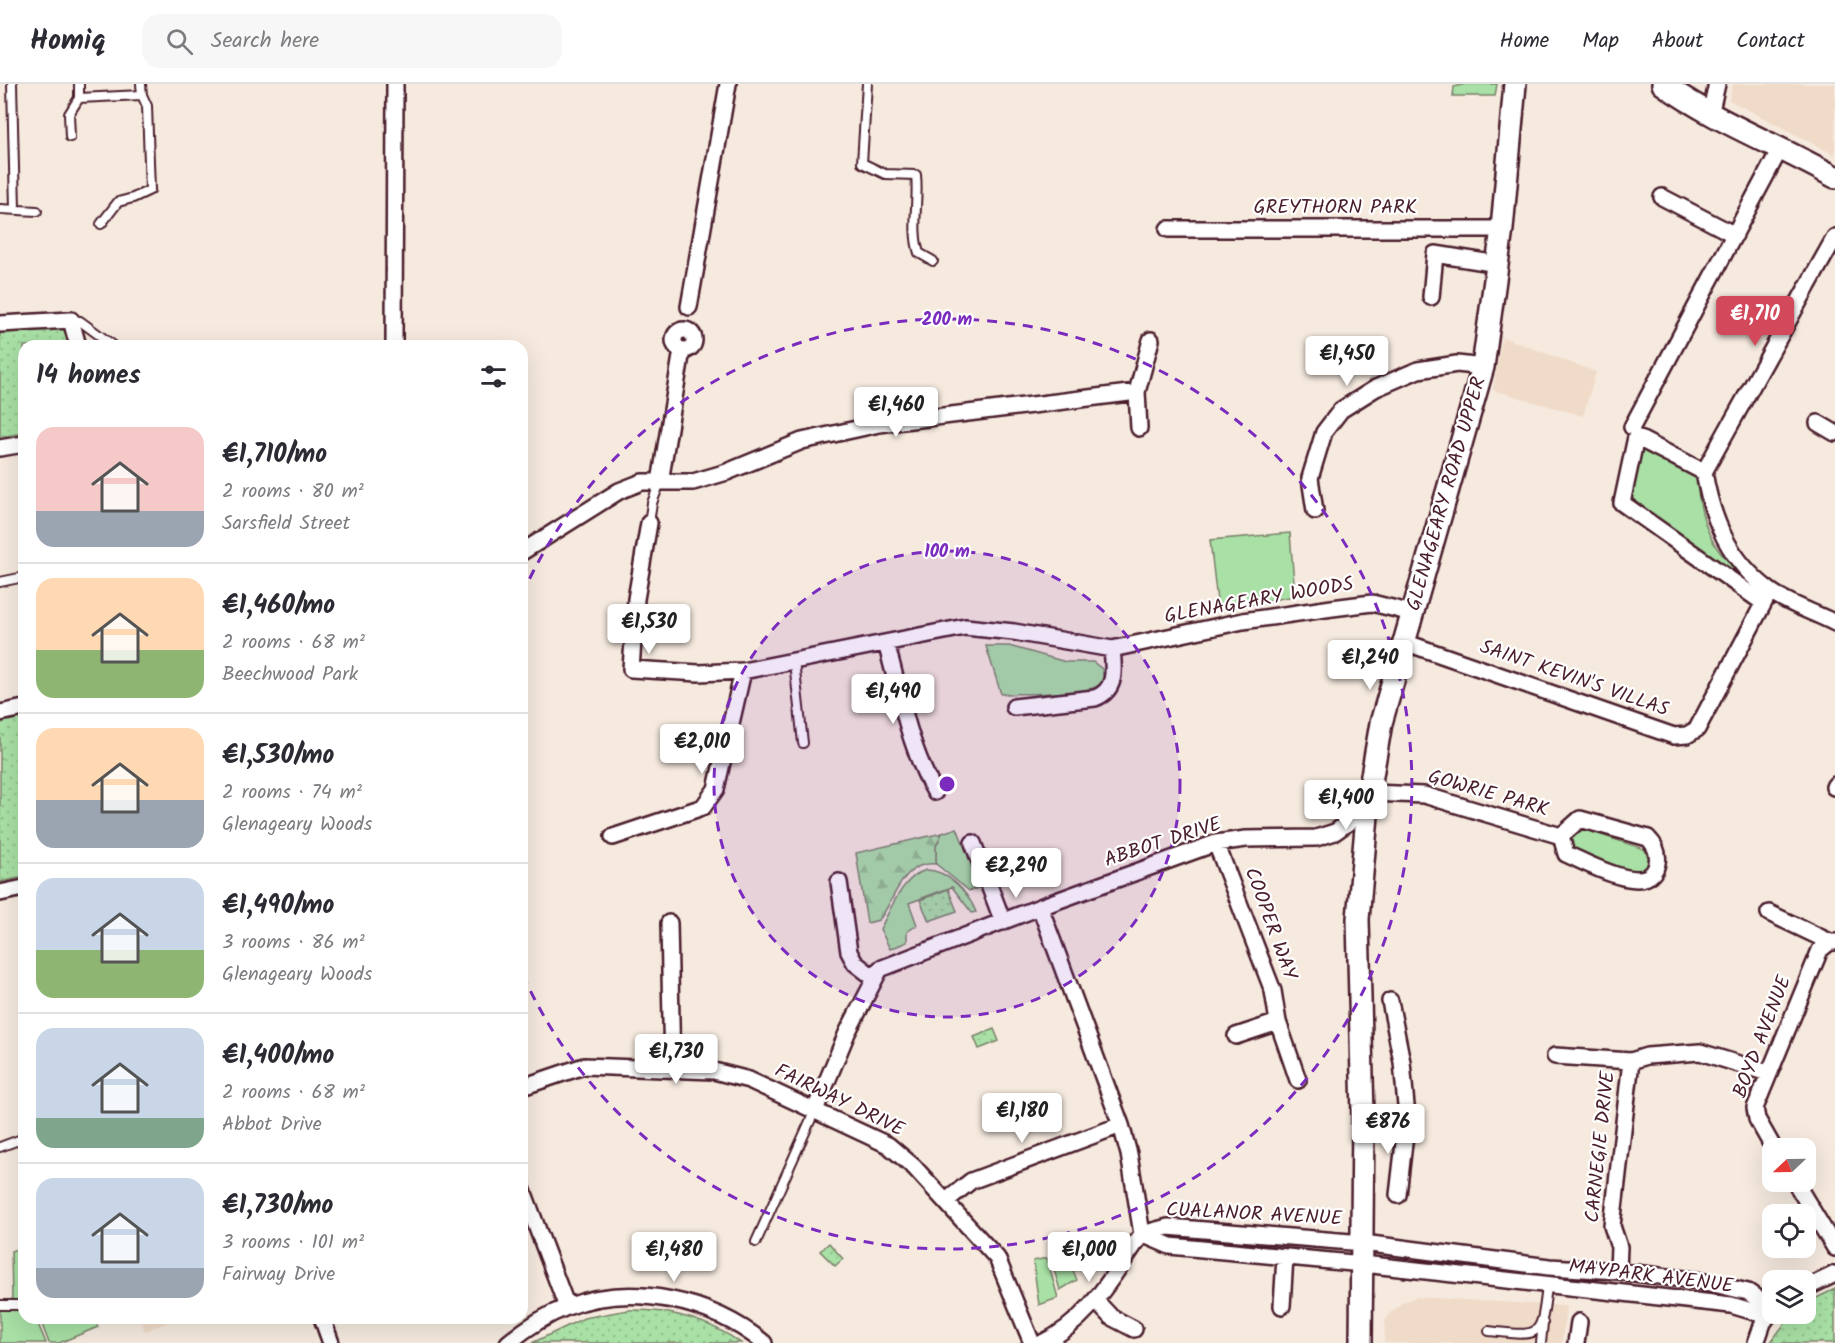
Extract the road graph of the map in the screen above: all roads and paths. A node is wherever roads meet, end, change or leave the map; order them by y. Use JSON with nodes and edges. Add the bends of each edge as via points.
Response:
{"nodes":[{"id":1,"x":12,"y":84,"type":"edge"},
{"id":2,"x":78,"y":84,"type":"edge"},
{"id":3,"x":141,"y":84,"type":"edge"},
{"id":4,"x":394,"y":84,"type":"edge"},
{"id":5,"x":728,"y":84,"type":"edge"},
{"id":6,"x":867,"y":84,"type":"edge"},
{"id":7,"x":1515,"y":84,"type":"edge"},
{"id":8,"x":1663,"y":84,"type":"edge"},
{"id":9,"x":1717,"y":84,"type":"edge"},
{"id":10,"x":142,"y":95,"type":"junction"},
{"id":11,"x":79,"y":98,"type":"junction"},
{"id":12,"x":1710,"y":115,"type":"junction"},
{"id":13,"x":70,"y":137,"type":"dead end"},
{"id":14,"x":1781,"y":147,"type":"junction"},
{"id":15,"x":1835,"y":177,"type":"edge"},
{"id":16,"x":1662,"y":197,"type":"dead end"},
{"id":17,"x":0,"y":209,"type":"edge"},
{"id":18,"x":15,"y":209,"type":"junction"},
{"id":19,"x":37,"y":211,"type":"dead end"},
{"id":20,"x":101,"y":224,"type":"dead end"},
{"id":21,"x":1168,"y":229,"type":"dead end"},
{"id":22,"x":1502,"y":229,"type":"junction"},
{"id":23,"x":1735,"y":235,"type":"junction"},
{"id":24,"x":1835,"y":237,"type":"edge"},
{"id":25,"x":933,"y":261,"type":"dead end"},
{"id":26,"x":1498,"y":264,"type":"junction"},
{"id":27,"x":1431,"y":297,"type":"dead end"},
{"id":28,"x":689,"y":307,"type":"dead end"},
{"id":29,"x":71,"y":320,"type":"junction"},
{"id":30,"x":0,"y":324,"type":"edge"},
{"id":31,"x":76,"y":340,"type":"edge"},
{"id":32,"x":106,"y":340,"type":"edge"},
{"id":33,"x":394,"y":340,"type":"edge"},
{"id":34,"x":1151,"y":340,"type":"dead end"},
{"id":35,"x":682,"y":350,"type":"dead end"},
{"id":36,"x":1483,"y":368,"type":"junction"},
{"id":37,"x":1137,"y":392,"type":"junction"},
{"id":38,"x":1818,"y":423,"type":"dead end"},
{"id":39,"x":1139,"y":428,"type":"dead end"},
{"id":40,"x":1634,"y":432,"type":"junction"},
{"id":41,"x":1835,"y":433,"type":"edge"},
{"id":42,"x":18,"y":445,"type":"edge"},
{"id":43,"x":0,"y":448,"type":"edge"},
{"id":44,"x":1704,"y":472,"type":"junction"},
{"id":45,"x":660,"y":482,"type":"junction"},
{"id":46,"x":1315,"y":511,"type":"dead end"},
{"id":47,"x":650,"y":523,"type":"joint"},
{"id":48,"x":528,"y":548,"type":"edge"},
{"id":49,"x":18,"y":578,"type":"edge"},
{"id":50,"x":0,"y":582,"type":"edge"},
{"id":51,"x":1766,"y":597,"type":"junction"},
{"id":52,"x":1412,"y":613,"type":"junction"},
{"id":53,"x":1835,"y":622,"type":"edge"},
{"id":54,"x":1404,"y":642,"type":"junction"},
{"id":55,"x":886,"y":643,"type":"junction"},
{"id":56,"x":1112,"y":649,"type":"junction"},
{"id":57,"x":794,"y":662,"type":"junction"},
{"id":58,"x":743,"y":671,"type":"junction"},
{"id":59,"x":1014,"y":707,"type":"dead end"},
{"id":60,"x":18,"y":709,"type":"edge"},
{"id":61,"x":0,"y":713,"type":"edge"},
{"id":62,"x":803,"y":743,"type":"dead end"},
{"id":63,"x":935,"y":792,"type":"dead end"},
{"id":64,"x":1368,"y":801,"type":"junction"},
{"id":65,"x":613,"y":837,"type":"dead end"},
{"id":66,"x":1561,"y":837,"type":"junction"},
{"id":67,"x":973,"y":843,"type":"dead end"},
{"id":68,"x":1216,"y":843,"type":"junction"},
{"id":69,"x":839,"y":882,"type":"dead end"},
{"id":70,"x":18,"y":889,"type":"edge"},
{"id":71,"x":0,"y":893,"type":"edge"},
{"id":72,"x":1040,"y":907,"type":"junction"},
{"id":73,"x":1769,"y":913,"type":"dead end"},
{"id":74,"x":1003,"y":922,"type":"junction"},
{"id":75,"x":669,"y":923,"type":"dead end"},
{"id":76,"x":1832,"y":942,"type":"edge"},
{"id":77,"x":873,"y":977,"type":"junction"},
{"id":78,"x":1390,"y":1001,"type":"dead end"},
{"id":79,"x":1278,"y":1022,"type":"junction"},
{"id":80,"x":1236,"y":1036,"type":"dead end"},
{"id":81,"x":1555,"y":1056,"type":"dead end"},
{"id":82,"x":1632,"y":1062,"type":"junction"},
{"id":83,"x":672,"y":1069,"type":"junction"},
{"id":84,"x":1768,"y":1073,"type":"junction"},
{"id":85,"x":1298,"y":1080,"type":"dead end"},
{"id":86,"x":528,"y":1085,"type":"edge"},
{"id":87,"x":815,"y":1110,"type":"junction"},
{"id":88,"x":1363,"y":1116,"type":"junction"},
{"id":89,"x":1407,"y":1117,"type":"junction"},
{"id":90,"x":1121,"y":1125,"type":"junction"},
{"id":91,"x":1768,"y":1138,"type":"edge"},
{"id":92,"x":18,"y":1140,"type":"edge"},
{"id":93,"x":0,"y":1147,"type":"edge"},
{"id":94,"x":1801,"y":1192,"type":"edge"},
{"id":95,"x":1398,"y":1195,"type":"dead end"},
{"id":96,"x":946,"y":1201,"type":"junction"},
{"id":97,"x":528,"y":1204,"type":"edge"},
{"id":98,"x":1142,"y":1234,"type":"junction"},
{"id":99,"x":756,"y":1242,"type":"dead end"},
{"id":100,"x":1835,"y":1248,"type":"edge"},
{"id":101,"x":1363,"y":1253,"type":"junction"},
{"id":102,"x":1285,"y":1257,"type":"junction"},
{"id":103,"x":1549,"y":1267,"type":"junction"},
{"id":104,"x":1618,"y":1271,"type":"junction"},
{"id":105,"x":1835,"y":1274,"type":"edge"},
{"id":106,"x":1816,"y":1283,"type":"edge"},
{"id":107,"x":1547,"y":1286,"type":"junction"},
{"id":108,"x":1096,"y":1301,"type":"junction"},
{"id":109,"x":1762,"y":1303,"type":"edge"},
{"id":110,"x":0,"y":1305,"type":"edge"},
{"id":111,"x":18,"y":1305,"type":"dead end"},
{"id":112,"x":1282,"y":1306,"type":"dead end"},
{"id":113,"x":567,"y":1307,"type":"junction"},
{"id":114,"x":1762,"y":1311,"type":"edge"},
{"id":115,"x":1543,"y":1321,"type":"junction"},
{"id":116,"x":1579,"y":1322,"type":"dead end"},
{"id":117,"x":324,"y":1324,"type":"edge"},
{"id":118,"x":1765,"y":1324,"type":"edge"},
{"id":119,"x":1134,"y":1329,"type":"dead end"},
{"id":120,"x":1489,"y":1330,"type":"dead end"},
{"id":121,"x":331,"y":1343,"type":"edge"},
{"id":122,"x":508,"y":1343,"type":"edge"},
{"id":123,"x":764,"y":1343,"type":"edge"},
{"id":124,"x":1032,"y":1343,"type":"edge"},
{"id":125,"x":1042,"y":1343,"type":"edge"},
{"id":126,"x":1361,"y":1343,"type":"edge"},
{"id":127,"x":1541,"y":1343,"type":"edge"},
{"id":128,"x":1576,"y":1343,"type":"edge"},
{"id":129,"x":1756,"y":1343,"type":"edge"}],
"edges":[{"from":1,"to":18,"type":"lane"},
{"from":2,"to":11,"type":"lane"},
{"from":3,"to":10,"type":"lane"},
{"from":4,"to":33,"type":"street"},
{"from":5,"to":28,"type":"street"},
{"from":6,"to":25,"type":"lane","via":[[862,163],[885,174],[916,175],[916,245],[919,253]]},
{"from":7,"to":22,"type":"main road","name":"GLENAGEARY ROAD UPPER"},
{"from":8,"to":12,"type":"main road"},
{"from":9,"to":12,"type":"street"},
{"from":10,"to":11,"type":"lane"},
{"from":10,"to":20,"type":"lane","via":[[147,106],[150,190],[118,202]]},
{"from":11,"to":13,"type":"lane","via":[[69,114]]},
{"from":12,"to":14,"type":"main road"},
{"from":14,"to":15,"type":"main road"},
{"from":14,"to":23,"type":"street"},
{"from":16,"to":23,"type":"street"},
{"from":17,"to":18,"type":"lane"},
{"from":18,"to":19,"type":"lane"},
{"from":21,"to":22,"type":"street","name":"GREYTHORN PARK"},
{"from":22,"to":26,"type":"main road","name":"GLENAGEARY ROAD UPPER"},
{"from":23,"to":40,"type":"street"},
{"from":24,"to":44,"type":"street"},
{"from":26,"to":27,"type":"street","via":[[1435,254]]},
{"from":26,"to":36,"type":"main road","name":"GLENAGEARY ROAD UPPER"},
{"from":29,"to":30,"type":"street"},
{"from":29,"to":31,"type":"street"},
{"from":29,"to":32,"type":"lane","via":[[80,321]]},
{"from":34,"to":37,"type":"street"},
{"from":35,"to":45,"type":"street"},
{"from":36,"to":46,"type":"street","via":[[1456,364],[1418,370],[1376,388],[1341,410],[1324,432],[1310,478]]},
{"from":36,"to":52,"type":"main road","name":"GLENAGEARY ROAD UPPER"},
{"from":37,"to":39,"type":"street"},
{"from":37,"to":45,"type":"street","via":[[879,424],[802,441],[693,482]]},
{"from":38,"to":41,"type":"street"},
{"from":40,"to":44,"type":"street"},
{"from":40,"to":51,"type":"street","via":[[1622,503]]},
{"from":42,"to":43,"type":"street"},
{"from":44,"to":51,"type":"street","via":[[1708,498],[1724,540]]},
{"from":45,"to":47,"type":"lane","name":"GLENAGEARY WOODS"},
{"from":45,"to":48,"type":"street","via":[[642,482],[619,490]]},
{"from":47,"to":58,"type":"street","name":"GLENAGEARY WOODS","via":[[639,579],[631,669]]},
{"from":49,"to":50,"type":"lane"},
{"from":51,"to":53,"type":"street"},
{"from":51,"to":54,"type":"street","name":"SAINT KEVIN'S VILLAS","via":[[1697,729],[1687,735],[1674,736]]},
{"from":52,"to":54,"type":"main road","name":"GLENAGEARY ROAD UPPER"},
{"from":52,"to":56,"type":"street","name":"GLENAGEARY WOODS","via":[[1362,604],[1243,621]]},
{"from":54,"to":64,"type":"main road","name":"GLENAGEARY ROAD UPPER","via":[[1381,723]]},
{"from":55,"to":56,"type":"street","name":"GLENAGEARY WOODS","via":[[965,627]]},
{"from":55,"to":57,"type":"street","name":"GLENAGEARY WOODS"},
{"from":55,"to":63,"type":"street","via":[[919,756]]},
{"from":56,"to":59,"type":"street","via":[[1113,679],[1104,695]]},
{"from":57,"to":58,"type":"street","name":"GLENAGEARY WOODS"},
{"from":57,"to":62,"type":"lane"},
{"from":58,"to":65,"type":"street","via":[[711,799],[703,807]]},
{"from":60,"to":61,"type":"street"},
{"from":64,"to":66,"type":"street","name":"GOWRIE PARK","via":[[1424,795]]},
{"from":64,"to":68,"type":"street","name":"ABBOT DRIVE","via":[[1326,836]]},
{"from":64,"to":88,"type":"main road","name":"GLENAGEARY ROAD UPPER","via":[[1358,919]]},
{"from":66,"to":66,"type":"street","name":"GOWRIE PARK","via":[[1566,854],[1631,881],[1646,879],[1657,866],[1656,849],[1647,838],[1580,819]]},
{"from":67,"to":74,"type":"street"},
{"from":68,"to":72,"type":"street","name":"ABBOT DRIVE"},
{"from":68,"to":79,"type":"street","name":"COOPER WAY","via":[[1273,991]]},
{"from":69,"to":77,"type":"street","via":[[849,952],[855,963]]},
{"from":70,"to":71,"type":"street"},
{"from":72,"to":74,"type":"street","name":"ABBOT DRIVE"},
{"from":72,"to":90,"type":"street"},
{"from":73,"to":76,"type":"street","name":"BOYD AVENUE"},
{"from":74,"to":77,"type":"street","name":"ABBOT DRIVE","via":[[889,964]]},
{"from":75,"to":83,"type":"street"},
{"from":76,"to":84,"type":"street","name":"BOYD AVENUE","via":[[1820,950]]},
{"from":77,"to":87,"type":"street"},
{"from":78,"to":89,"type":"street","via":[[1402,1062]]},
{"from":79,"to":80,"type":"street"},
{"from":79,"to":85,"type":"street","name":"COOPER WAY"},
{"from":81,"to":82,"type":"street","name":"CARNEGIE DRIVE"},
{"from":82,"to":84,"type":"street","name":"CARNEGIE DRIVE","via":[[1647,1056],[1700,1052]]},
{"from":82,"to":104,"type":"street","name":"CARNEGIE DRIVE","via":[[1612,1226],[1619,1247]]},
{"from":83,"to":86,"type":"street","name":"FAIRWAY DRIVE","via":[[584,1066]]},
{"from":83,"to":87,"type":"street","name":"FAIRWAY DRIVE","via":[[736,1075]]},
{"from":84,"to":91,"type":"street","name":"BOYD AVENUE","via":[[1755,1108]]},
{"from":87,"to":96,"type":"street","name":"FAIRWAY DRIVE","via":[[899,1152]]},
{"from":87,"to":99,"type":"lane"},
{"from":88,"to":89,"type":"street"},
{"from":88,"to":101,"type":"main road","name":"GLENAGEARY ROAD UPPER"},
{"from":89,"to":95,"type":"street"},
{"from":90,"to":96,"type":"street","via":[[971,1181]]},
{"from":90,"to":98,"type":"street"},
{"from":92,"to":93,"type":"lane"},
{"from":94,"to":100,"type":"street"},
{"from":96,"to":124,"type":"street","name":"FAIRWAY DRIVE","via":[[1000,1263]]},
{"from":97,"to":113,"type":"street"},
{"from":98,"to":101,"type":"street","name":"CUALANOR AVENUE","via":[[1168,1227]]},
{"from":98,"to":102,"type":"street","name":"CUALANOR AVENUE","via":[[1170,1246]]},
{"from":98,"to":108,"type":"street","name":"CUALANOR AVENUE"},
{"from":101,"to":102,"type":"street","name":"CUALANOR AVENUE"},
{"from":101,"to":103,"type":"street","name":"MAYPARK AVENUE"},
{"from":101,"to":107,"type":"street","name":"MAYPARK AVENUE"},
{"from":101,"to":126,"type":"main road","name":"GLENAGEARY ROAD UPPER"},
{"from":102,"to":112,"type":"street","name":"CUALANOR AVENUE"},
{"from":103,"to":104,"type":"street","name":"MAYPARK AVENUE"},
{"from":103,"to":107,"type":"street","name":"MAYPARK AVENUE"},
{"from":104,"to":109,"type":"street","name":"MAYPARK AVENUE","via":[[1701,1281],[1748,1292]]},
{"from":105,"to":106,"type":"street"},
{"from":107,"to":114,"type":"street","name":"MAYPARK AVENUE"},
{"from":107,"to":115,"type":"lane"},
{"from":108,"to":119,"type":"street","via":[[1111,1317]]},
{"from":108,"to":125,"type":"street","name":"CUALANOR AVENUE","via":[[1065,1330]]},
{"from":110,"to":111,"type":"lane"},
{"from":113,"to":122,"type":"street"},
{"from":113,"to":123,"type":"street","via":[[622,1297],[677,1300],[728,1319]]},
{"from":115,"to":120,"type":"lane","via":[[1538,1330],[1528,1335]]},
{"from":115,"to":127,"type":"lane"},
{"from":116,"to":128,"type":"street"},
{"from":117,"to":121,"type":"street"},
{"from":118,"to":129,"type":"street"}]}
